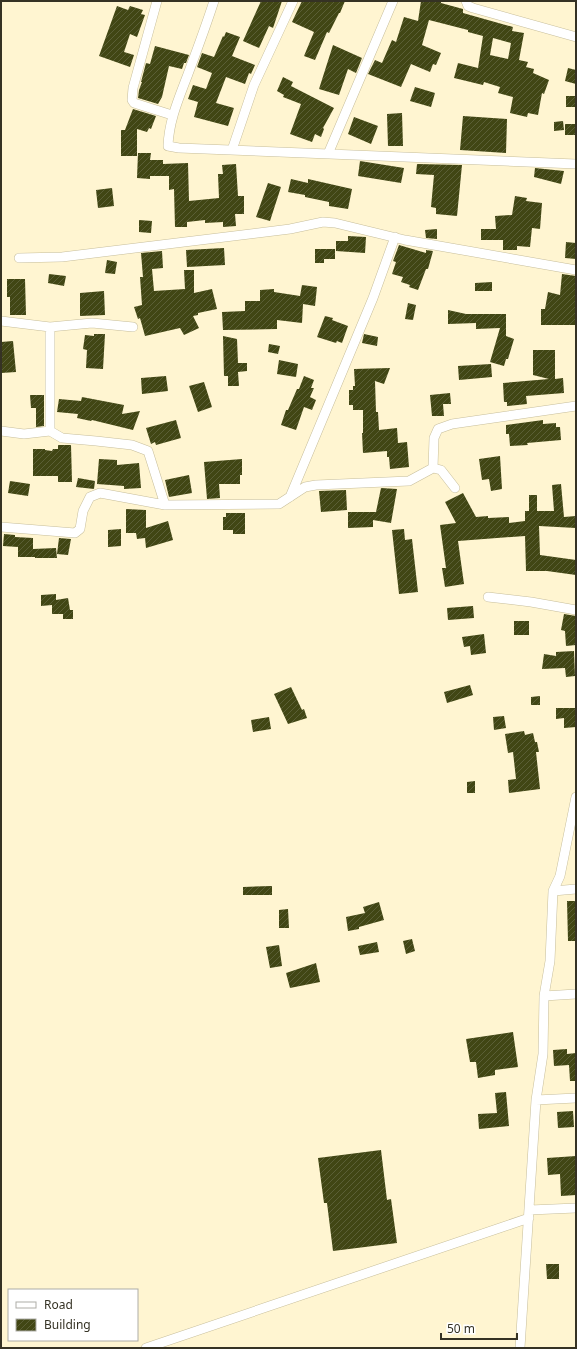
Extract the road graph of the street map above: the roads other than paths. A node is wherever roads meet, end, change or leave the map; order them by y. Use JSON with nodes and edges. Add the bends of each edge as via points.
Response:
{"nodes":[{"id":1,"x":157,"y":1,"type":"edge"},
{"id":2,"x":214,"y":1,"type":"edge"},
{"id":3,"x":294,"y":1,"type":"edge"},
{"id":4,"x":393,"y":1,"type":"edge"},
{"id":5,"x":466,"y":1,"type":"edge"},
{"id":6,"x":576,"y":37,"type":"edge"},
{"id":7,"x":172,"y":115,"type":"junction"},
{"id":8,"x":232,"y":150,"type":"junction"},
{"id":9,"x":328,"y":154,"type":"junction"},
{"id":10,"x":576,"y":164,"type":"edge"},
{"id":11,"x":395,"y":237,"type":"junction"},
{"id":12,"x":19,"y":258,"type":"dead end"},
{"id":13,"x":576,"y":270,"type":"edge"},
{"id":14,"x":1,"y":321,"type":"edge"},
{"id":15,"x":50,"y":327,"type":"junction"},
{"id":16,"x":133,"y":327,"type":"dead end"},
{"id":17,"x":576,"y":406,"type":"edge"},
{"id":18,"x":1,"y":431,"type":"edge"},
{"id":19,"x":50,"y":431,"type":"junction"},
{"id":20,"x":433,"y":468,"type":"junction"},
{"id":21,"x":455,"y":488,"type":"dead end"},
{"id":22,"x":290,"y":497,"type":"junction"},
{"id":23,"x":165,"y":505,"type":"junction"},
{"id":24,"x":1,"y":527,"type":"edge"},
{"id":25,"x":488,"y":597,"type":"dead end"},
{"id":26,"x":576,"y":610,"type":"edge"},
{"id":27,"x":576,"y":797,"type":"edge"},
{"id":28,"x":576,"y":889,"type":"edge"},
{"id":29,"x":553,"y":891,"type":"junction"},
{"id":30,"x":576,"y":994,"type":"edge"},
{"id":31,"x":544,"y":996,"type":"junction"},
{"id":32,"x":576,"y":1098,"type":"edge"},
{"id":33,"x":536,"y":1100,"type":"junction"},
{"id":34,"x":576,"y":1208,"type":"edge"},
{"id":35,"x":529,"y":1214,"type":"junction"},
{"id":36,"x":146,"y":1348,"type":"edge"},
{"id":37,"x":520,"y":1348,"type":"edge"}],
"edges":[{"from":1,"to":7,"type":"street","via":[[132,100],[134,103]]},
{"from":2,"to":7,"type":"street"},
{"from":3,"to":8,"type":"street","via":[[254,85]]},
{"from":4,"to":9,"type":"street"},
{"from":5,"to":6,"type":"street","via":[[468,6],[473,8]]},
{"from":7,"to":8,"type":"street","via":[[168,146]]},
{"from":8,"to":9,"type":"street"},
{"from":9,"to":10,"type":"street"},
{"from":11,"to":12,"type":"street","via":[[323,222],[62,257]]},
{"from":11,"to":13,"type":"street"},
{"from":11,"to":22,"type":"street","via":[[373,298]]},
{"from":14,"to":15,"type":"street"},
{"from":15,"to":16,"type":"street","via":[[92,323]]},
{"from":15,"to":19,"type":"street"},
{"from":17,"to":20,"type":"street","via":[[452,424],[438,429],[434,438]]},
{"from":18,"to":19,"type":"street","via":[[24,434]]},
{"from":19,"to":23,"type":"street","via":[[62,438],[132,445],[148,451]]},
{"from":20,"to":21,"type":"street","via":[[441,470]]},
{"from":20,"to":22,"type":"street","via":[[409,481],[316,485],[305,487]]},
{"from":22,"to":23,"type":"street","via":[[280,504]]},
{"from":23,"to":24,"type":"street","via":[[100,493],[90,497],[83,511],[80,529],[75,533]]},
{"from":25,"to":26,"type":"street"},
{"from":27,"to":29,"type":"street","via":[[560,876]]},
{"from":28,"to":29,"type":"street"},
{"from":29,"to":31,"type":"street","via":[[550,961]]},
{"from":30,"to":31,"type":"street"},
{"from":31,"to":33,"type":"street","via":[[543,1054]]},
{"from":32,"to":33,"type":"street"},
{"from":33,"to":35,"type":"street"},
{"from":34,"to":35,"type":"street"},
{"from":35,"to":36,"type":"street"},
{"from":35,"to":37,"type":"street"}]}
